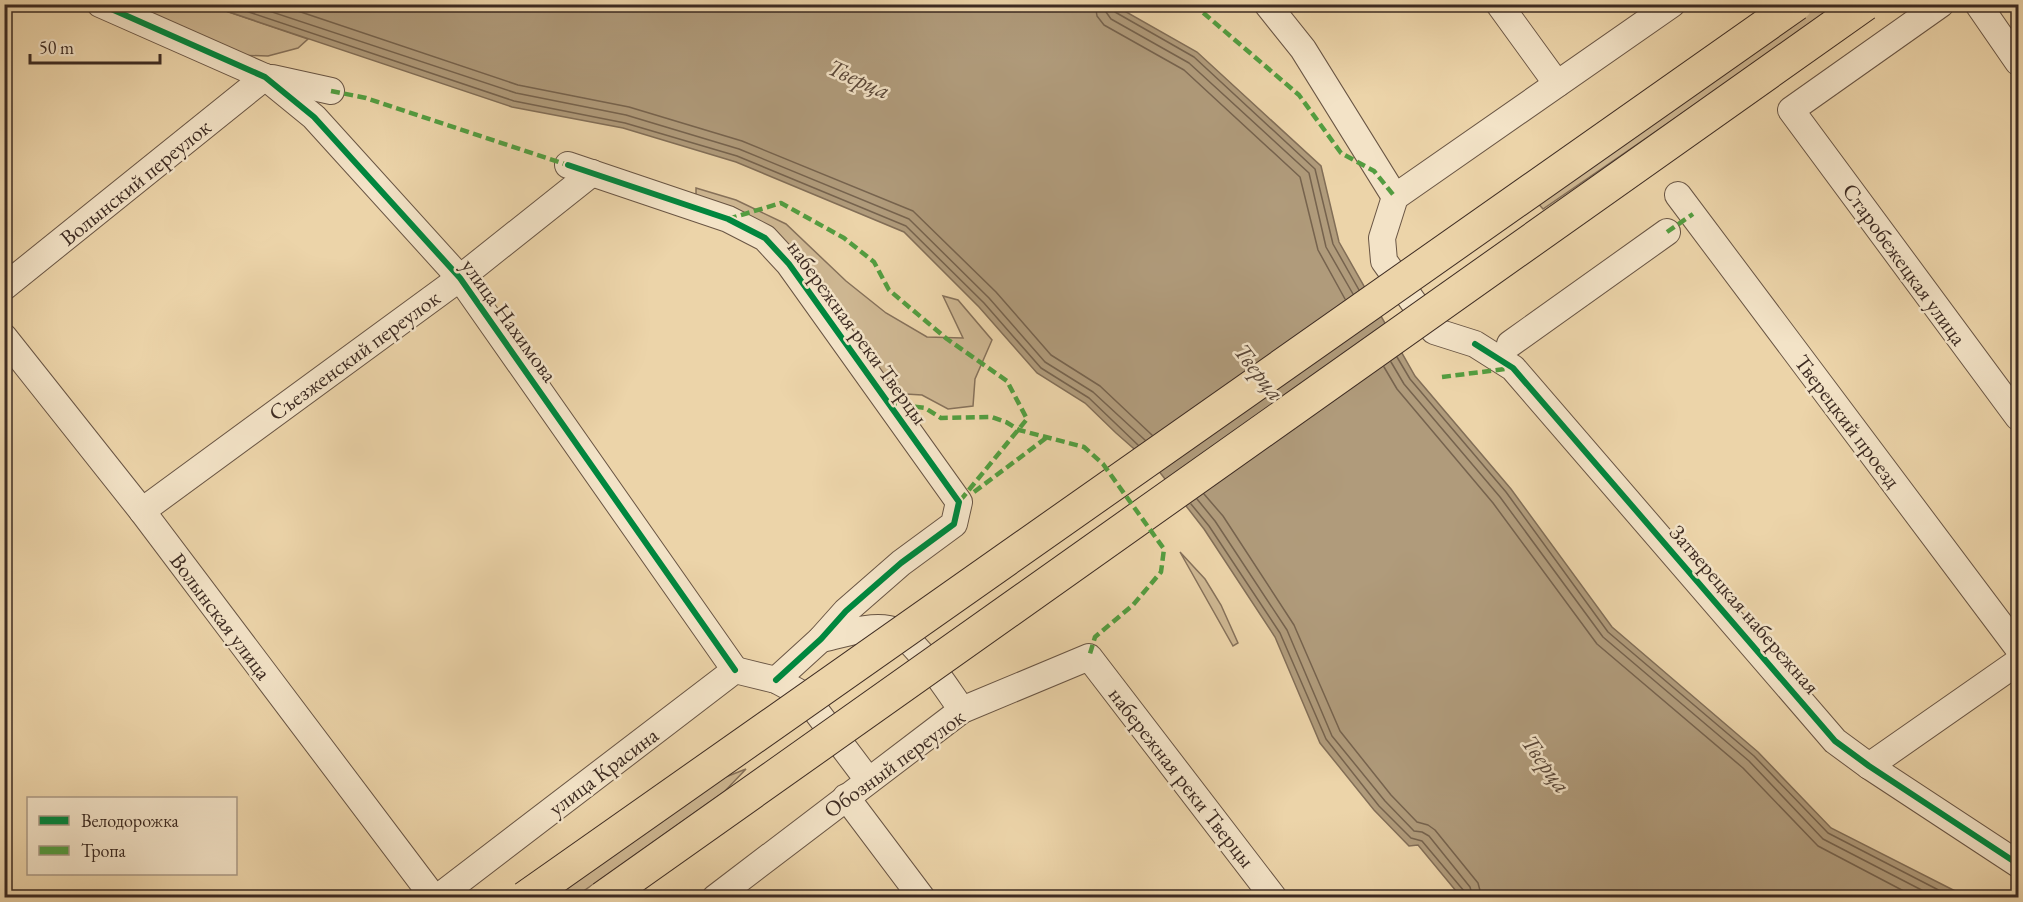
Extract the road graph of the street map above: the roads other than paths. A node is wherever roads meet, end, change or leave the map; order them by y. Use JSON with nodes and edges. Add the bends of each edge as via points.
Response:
{"nodes":[{"id":1,"x":100,"y":4,"type":"edge"},
{"id":2,"x":1268,"y":4,"type":"edge"},
{"id":3,"x":1499,"y":4,"type":"edge"},
{"id":4,"x":1672,"y":4,"type":"edge"},
{"id":5,"x":1796,"y":4,"type":"edge"},
{"id":6,"x":1865,"y":4,"type":"edge"},
{"id":7,"x":1941,"y":4,"type":"edge"},
{"id":8,"x":1978,"y":4,"type":"edge"},
{"id":9,"x":2019,"y":62,"type":"edge"},
{"id":10,"x":265,"y":77,"type":"junction"},
{"id":11,"x":1557,"y":84,"type":"junction"},
{"id":12,"x":331,"y":91,"type":"dead end"},
{"id":13,"x":568,"y":165,"type":"dead end"},
{"id":14,"x":592,"y":173,"type":"junction"},
{"id":15,"x":1678,"y":195,"type":"dead end"},
{"id":16,"x":1395,"y":197,"type":"junction"},
{"id":17,"x":1667,"y":232,"type":"dead end"},
{"id":18,"x":460,"y":278,"type":"junction"},
{"id":19,"x":4,"y":287,"type":"edge"},
{"id":20,"x":4,"y":337,"type":"edge"},
{"id":21,"x":1510,"y":344,"type":"junction"},
{"id":22,"x":2019,"y":417,"type":"edge"},
{"id":23,"x":142,"y":511,"type":"junction"},
{"id":24,"x":821,"y":639,"type":"junction"},
{"id":25,"x":2019,"y":648,"type":"edge"},
{"id":26,"x":1089,"y":657,"type":"joint"},
{"id":27,"x":2019,"y":662,"type":"edge"},
{"id":28,"x":735,"y":670,"type":"junction"},
{"id":29,"x":776,"y":680,"type":"junction"},
{"id":30,"x":962,"y":710,"type":"junction"},
{"id":31,"x":1869,"y":766,"type":"junction"},
{"id":32,"x":868,"y":780,"type":"junction"},
{"id":33,"x":846,"y":797,"type":"junction"},
{"id":34,"x":2019,"y":864,"type":"edge"},
{"id":35,"x":436,"y":897,"type":"edge"},
{"id":36,"x":525,"y":897,"type":"edge"},
{"id":37,"x":603,"y":897,"type":"edge"},
{"id":38,"x":715,"y":897,"type":"edge"},
{"id":39,"x":922,"y":897,"type":"edge"},
{"id":40,"x":1274,"y":897,"type":"edge"}],
"edges":[{"from":1,"to":10,"type":"street","name":"улица Нахимова"},
{"from":2,"to":16,"type":"street","via":[[1303,49]]},
{"from":3,"to":11,"type":"street"},
{"from":4,"to":11,"type":"street"},
{"from":5,"to":36,"type":"main road","bridge":true},
{"from":6,"to":37,"type":"main road","bridge":true},
{"from":7,"to":22,"type":"street","name":"Старобежецкая улица","via":[[1791,110]]},
{"from":8,"to":9,"type":"street"},
{"from":10,"to":12,"type":"street"},
{"from":10,"to":18,"type":"street","name":"улица Нахимова","via":[[314,117]]},
{"from":10,"to":19,"type":"street","name":"Волынский переулок"},
{"from":11,"to":16,"type":"street"},
{"from":13,"to":14,"type":"street","name":"набережная реки Тверцы"},
{"from":14,"to":18,"type":"street","name":"Съезженский переулок"},
{"from":14,"to":24,"type":"street","name":"набережная реки Тверцы","via":[[728,219],[765,238],[789,264],[959,502],[954,524],[901,563]]},
{"from":15,"to":25,"type":"street","name":"Тверецкий проезд"},
{"from":16,"to":21,"type":"street","name":"Затверецкая набережная","via":[[1382,238],[1384,261],[1434,331],[1475,344]]},
{"from":17,"to":21,"type":"street"},
{"from":18,"to":23,"type":"street","name":"Съезженский переулок"},
{"from":18,"to":28,"type":"street","name":"улица Нахимова"},
{"from":20,"to":23,"type":"street","name":"Волынская улица"},
{"from":21,"to":31,"type":"street","name":"Затверецкая набережная","via":[[1835,741]]},
{"from":23,"to":35,"type":"street","name":"Волынская улица"},
{"from":24,"to":29,"type":"street"},
{"from":24,"to":30,"type":"street","via":[[862,629],[890,629],[912,642]]},
{"from":26,"to":30,"type":"street","name":"Обозный переулок"},
{"from":26,"to":40,"type":"street","name":"набережная реки Тверцы"},
{"from":27,"to":31,"type":"street"},
{"from":28,"to":29,"type":"street"},
{"from":28,"to":35,"type":"street","name":"улица Красина"},
{"from":29,"to":32,"type":"street","via":[[804,695]]},
{"from":30,"to":32,"type":"street","name":"Обозный переулок"},
{"from":31,"to":34,"type":"street","name":"Затверецкая набережная"},
{"from":32,"to":33,"type":"street","name":"Обозный переулок"},
{"from":33,"to":38,"type":"street","name":"Обозный переулок"},
{"from":33,"to":39,"type":"street"}]}
